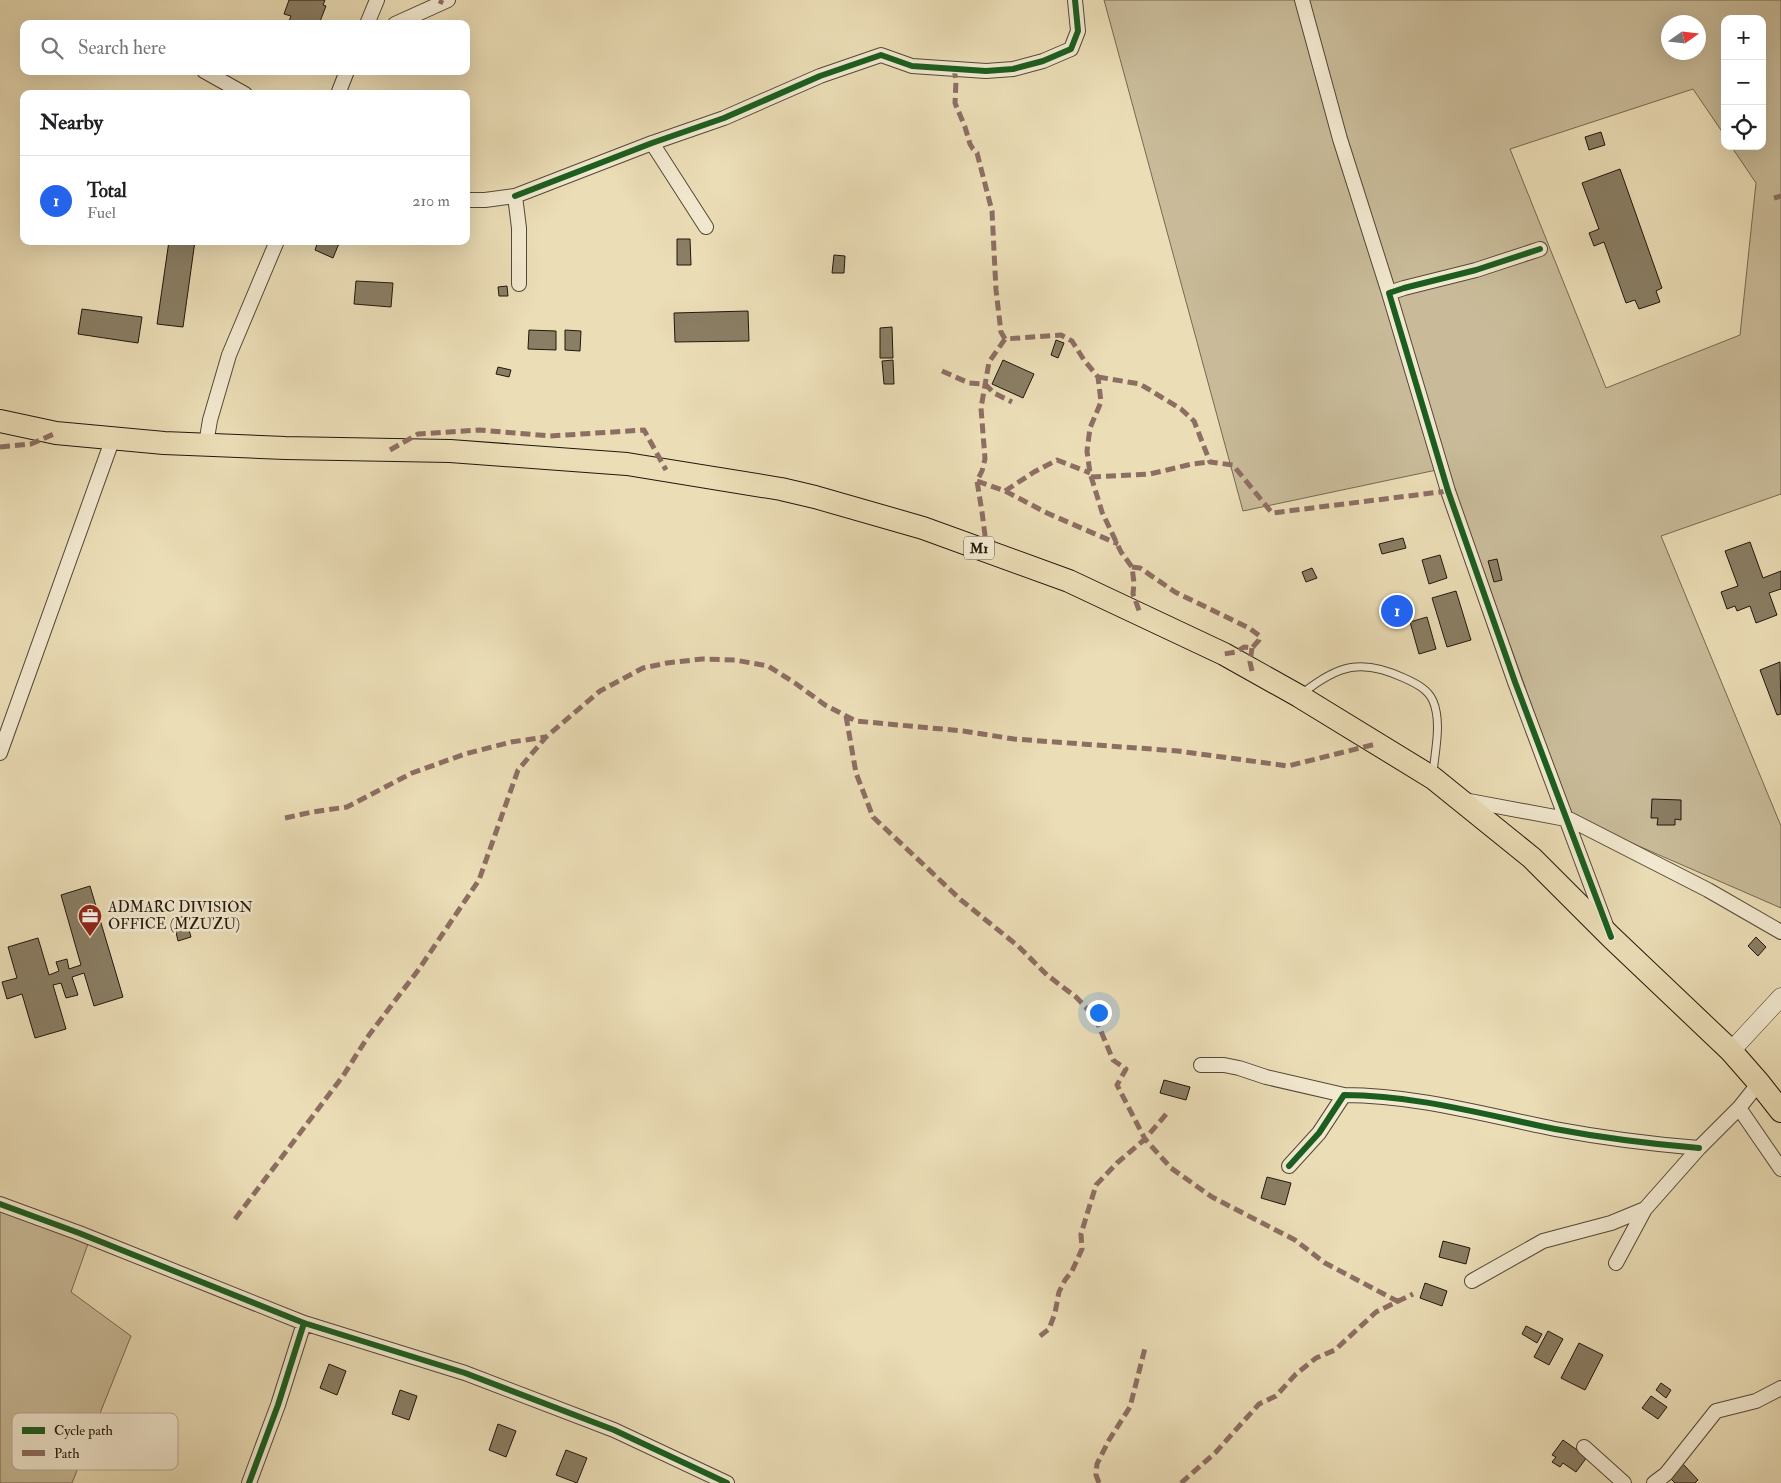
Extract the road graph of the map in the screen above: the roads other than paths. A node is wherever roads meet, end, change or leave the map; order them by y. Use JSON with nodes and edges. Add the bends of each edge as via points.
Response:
{"nodes":[{"id":1,"x":377,"y":0,"type":"edge"},
{"id":2,"x":448,"y":0,"type":"edge"},
{"id":3,"x":1075,"y":0,"type":"edge"},
{"id":4,"x":1302,"y":0,"type":"edge"},
{"id":5,"x":369,"y":20,"type":"edge"},
{"id":6,"x":404,"y":20,"type":"edge"},
{"id":7,"x":211,"y":75,"type":"edge"},
{"id":8,"x":346,"y":75,"type":"edge"},
{"id":9,"x":238,"y":90,"type":"edge"},
{"id":10,"x":340,"y":90,"type":"edge"},
{"id":11,"x":652,"y":143,"type":"junction"},
{"id":12,"x":516,"y":196,"type":"junction"},
{"id":13,"x":470,"y":200,"type":"edge"},
{"id":14,"x":706,"y":227,"type":"dead end"},
{"id":15,"x":275,"y":245,"type":"edge"},
{"id":16,"x":1540,"y":249,"type":"dead end"},
{"id":17,"x":519,"y":284,"type":"dead end"},
{"id":18,"x":1390,"y":293,"type":"junction"},
{"id":19,"x":0,"y":421,"type":"edge"},
{"id":20,"x":113,"y":438,"type":"junction"},
{"id":21,"x":206,"y":444,"type":"junction"},
{"id":22,"x":1299,"y":696,"type":"junction"},
{"id":23,"x":0,"y":753,"type":"edge"},
{"id":24,"x":1432,"y":778,"type":"junction"},
{"id":25,"x":1458,"y":799,"type":"junction"},
{"id":26,"x":1567,"y":819,"type":"junction"},
{"id":27,"x":1781,"y":932,"type":"edge"},
{"id":28,"x":1611,"y":937,"type":"junction"},
{"id":29,"x":1781,"y":997,"type":"edge"},
{"id":30,"x":1731,"y":1051,"type":"junction"},
{"id":31,"x":1201,"y":1065,"type":"dead end"},
{"id":32,"x":1760,"y":1083,"type":"junction"},
{"id":33,"x":1344,"y":1095,"type":"junction"},
{"id":34,"x":1739,"y":1108,"type":"junction"},
{"id":35,"x":1781,"y":1111,"type":"edge"},
{"id":36,"x":1699,"y":1148,"type":"junction"},
{"id":37,"x":1289,"y":1166,"type":"dead end"},
{"id":38,"x":1781,"y":1169,"type":"edge"},
{"id":39,"x":0,"y":1204,"type":"edge"},
{"id":40,"x":1645,"y":1209,"type":"junction"},
{"id":41,"x":1616,"y":1262,"type":"dead end"},
{"id":42,"x":1472,"y":1280,"type":"dead end"},
{"id":43,"x":304,"y":1323,"type":"junction"},
{"id":44,"x":1781,"y":1388,"type":"edge"},
{"id":45,"x":1584,"y":1448,"type":"dead end"},
{"id":46,"x":248,"y":1483,"type":"edge"},
{"id":47,"x":727,"y":1483,"type":"edge"},
{"id":48,"x":1624,"y":1483,"type":"edge"},
{"id":49,"x":1654,"y":1483,"type":"edge"}],
"edges":[{"from":1,"to":5,"type":"street"},
{"from":2,"to":6,"type":"street"},
{"from":3,"to":11,"type":"street","via":[[1078,31],[1071,49],[1042,61],[1013,69],[986,71],[912,66],[881,55]]},
{"from":4,"to":18,"type":"street","via":[[1340,139]]},
{"from":7,"to":9,"type":"street"},
{"from":8,"to":10,"type":"street"},
{"from":11,"to":12,"type":"street"},
{"from":11,"to":14,"type":"street"},
{"from":12,"to":13,"type":"street"},
{"from":12,"to":17,"type":"street"},
{"from":15,"to":21,"type":"street","via":[[229,355]]},
{"from":16,"to":18,"type":"street"},
{"from":18,"to":26,"type":"street","via":[[1448,491]]},
{"from":19,"to":20,"type":"highway","number":"M1","via":[[56,433]]},
{"from":20,"to":21,"type":"highway","number":"M1"},
{"from":20,"to":23,"type":"street"},
{"from":21,"to":22,"type":"highway","number":"M1","via":[[509,454],[627,464],[781,489],[923,528],[1069,581],[1224,654]]},
{"from":22,"to":24,"type":"highway","number":"M1"},
{"from":22,"to":24,"type":"lane","via":[[1336,671],[1362,665],[1391,672],[1420,685],[1432,699],[1437,716]]},
{"from":24,"to":25,"type":"highway","number":"M1"},
{"from":25,"to":26,"type":"street"},
{"from":25,"to":28,"type":"highway","number":"M1","via":[[1532,858]]},
{"from":26,"to":27,"type":"street","via":[[1708,890]]},
{"from":26,"to":28,"type":"street"},
{"from":28,"to":30,"type":"highway","number":"M1"},
{"from":29,"to":30,"type":"street"},
{"from":30,"to":32,"type":"highway","number":"M1"},
{"from":31,"to":33,"type":"street","via":[[1239,1068]]},
{"from":32,"to":34,"type":"street"},
{"from":32,"to":35,"type":"highway","number":"M1"},
{"from":33,"to":36,"type":"street","via":[[1375,1095],[1599,1137]]},
{"from":33,"to":37,"type":"street","via":[[1319,1133]]},
{"from":34,"to":36,"type":"street"},
{"from":34,"to":38,"type":"street"},
{"from":36,"to":40,"type":"street"},
{"from":39,"to":43,"type":"street"},
{"from":40,"to":41,"type":"street"},
{"from":40,"to":42,"type":"street","via":[[1611,1223],[1543,1242]]},
{"from":43,"to":46,"type":"street","via":[[278,1405]]},
{"from":43,"to":47,"type":"street","via":[[465,1372],[614,1430]]},
{"from":44,"to":49,"type":"street","via":[[1756,1401],[1716,1411],[1666,1474]]},
{"from":45,"to":48,"type":"street"}]}
